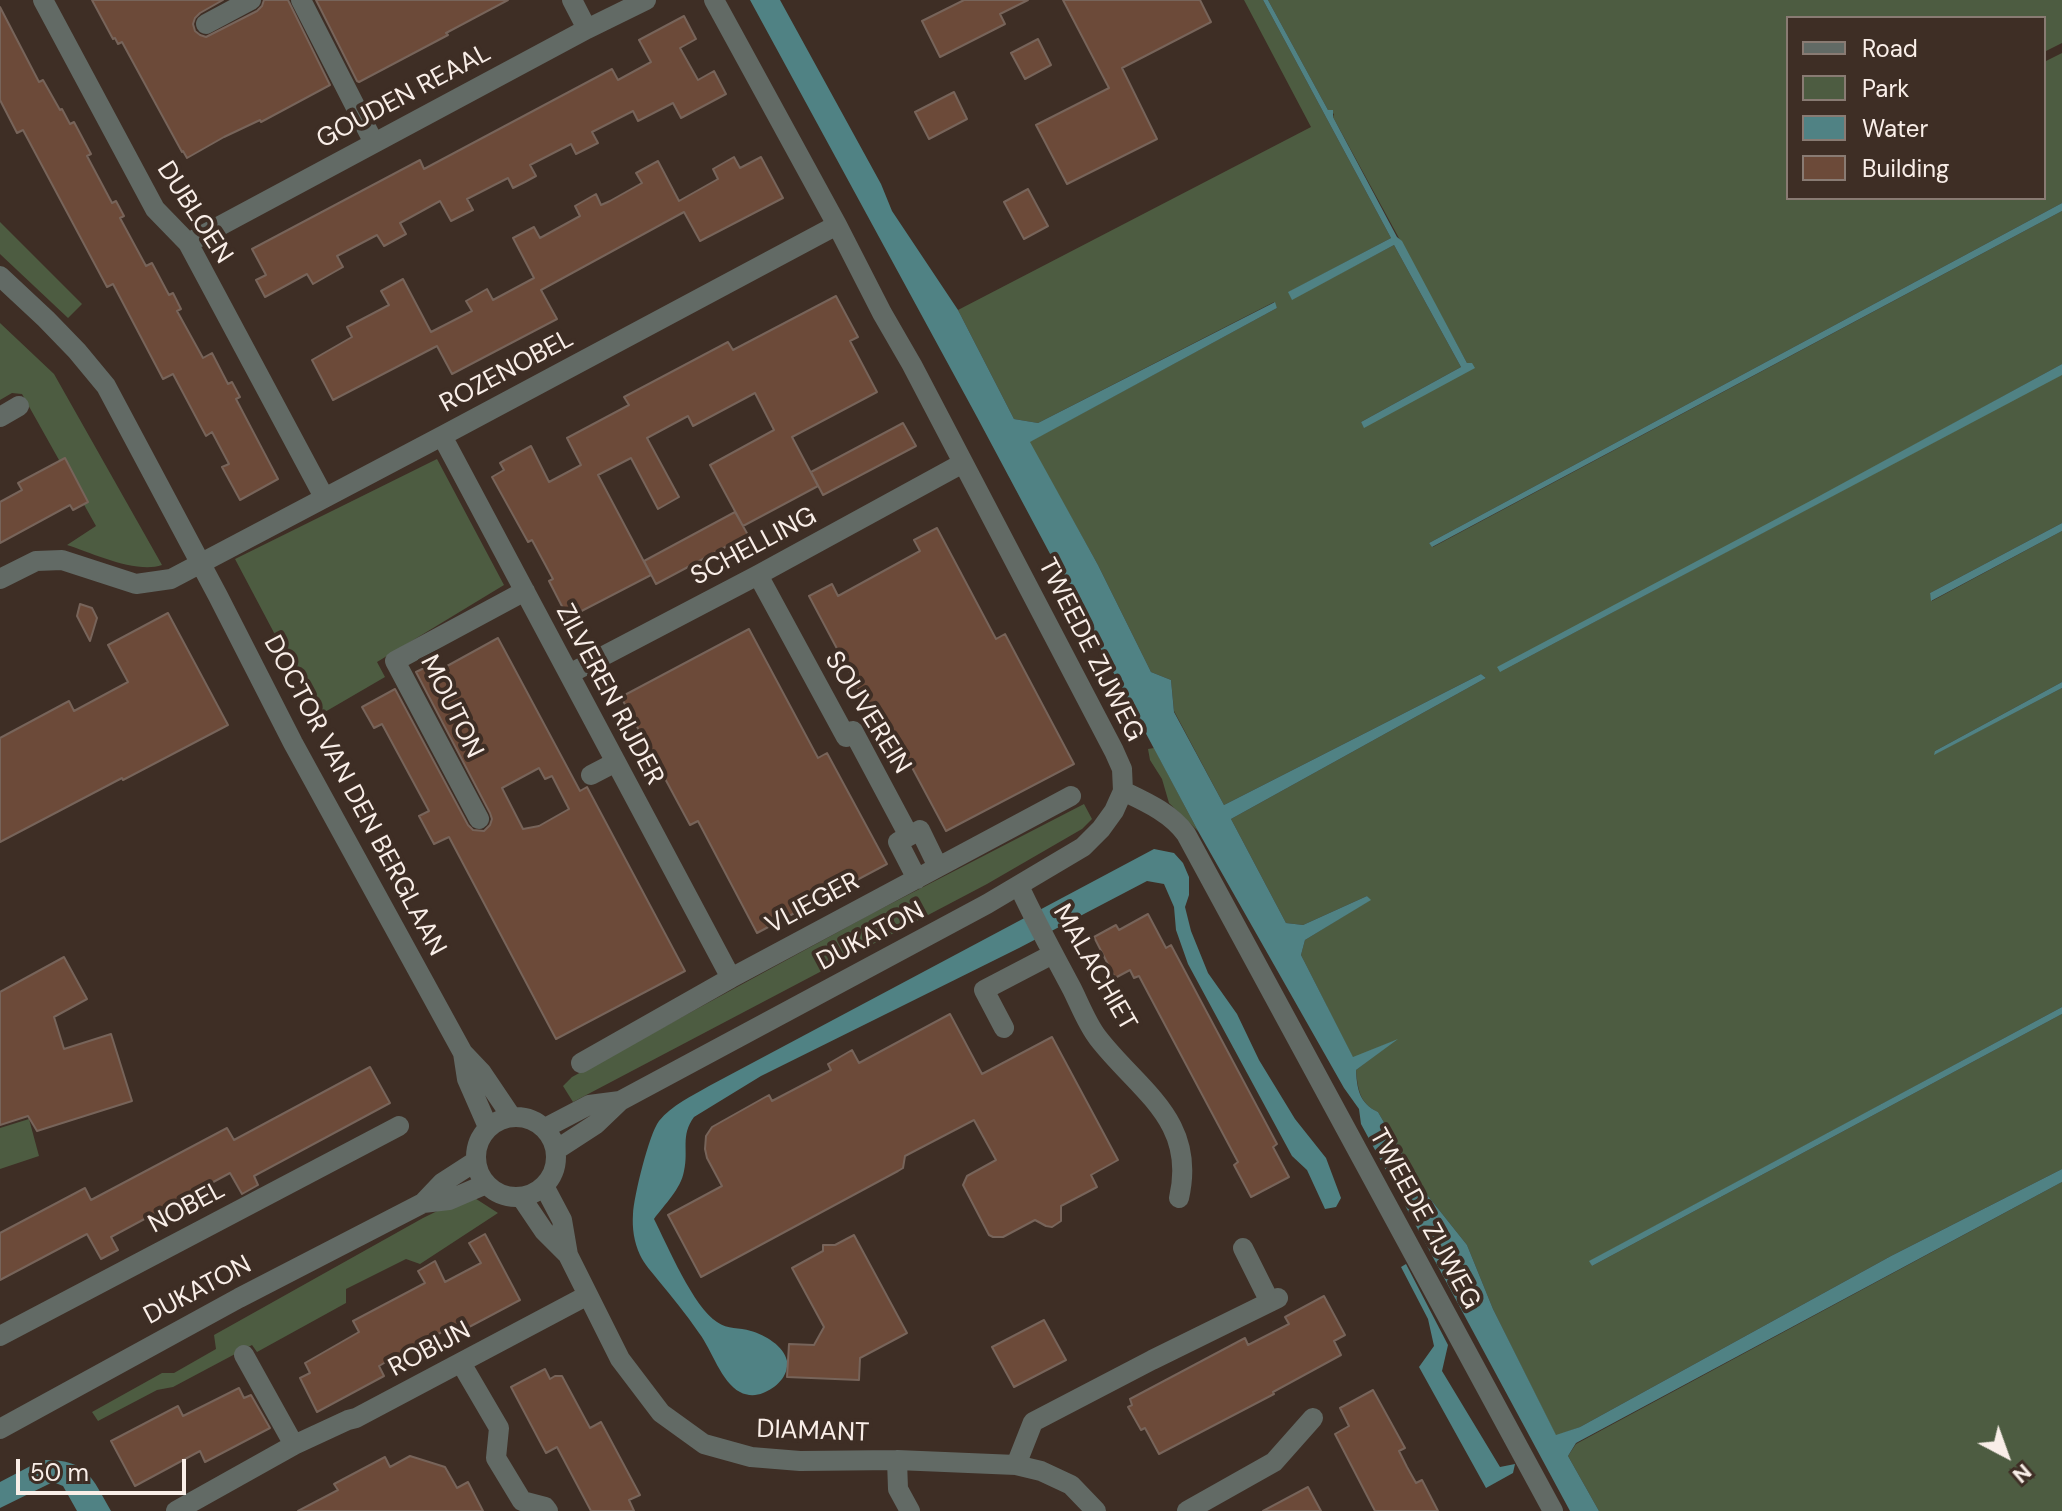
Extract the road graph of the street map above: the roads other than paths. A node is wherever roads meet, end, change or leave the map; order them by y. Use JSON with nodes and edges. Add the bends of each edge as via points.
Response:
{"nodes":[{"id":1,"x":43,"y":0,"type":"edge"},
{"id":2,"x":251,"y":0,"type":"edge"},
{"id":3,"x":301,"y":0,"type":"edge"},
{"id":4,"x":572,"y":0,"type":"edge"},
{"id":5,"x":646,"y":0,"type":"edge"},
{"id":6,"x":714,"y":0,"type":"edge"},
{"id":7,"x":206,"y":24,"type":"dead end"},
{"id":8,"x":587,"y":29,"type":"junction"},
{"id":9,"x":374,"y":143,"type":"junction"},
{"id":10,"x":837,"y":225,"type":"junction"},
{"id":11,"x":188,"y":243,"type":"junction"},
{"id":12,"x":0,"y":276,"type":"edge"},
{"id":13,"x":19,"y":406,"type":"dead end"},
{"id":14,"x":0,"y":417,"type":"edge"},
{"id":15,"x":442,"y":436,"type":"junction"},
{"id":16,"x":963,"y":463,"type":"junction"},
{"id":17,"x":324,"y":497,"type":"junction"},
{"id":18,"x":200,"y":563,"type":"junction"},
{"id":19,"x":758,"y":575,"type":"junction"},
{"id":20,"x":0,"y":579,"type":"edge"},
{"id":21,"x":525,"y":591,"type":"junction"},
{"id":22,"x":569,"y":674,"type":"junction"},
{"id":23,"x":616,"y":762,"type":"junction"},
{"id":24,"x":591,"y":775,"type":"dead end"},
{"id":25,"x":1123,"y":791,"type":"junction"},
{"id":26,"x":1071,"y":796,"type":"dead end"},
{"id":27,"x":479,"y":819,"type":"dead end"},
{"id":28,"x":909,"y":836,"type":"junction"},
{"id":29,"x":938,"y":867,"type":"junction"},
{"id":30,"x":917,"y":879,"type":"junction"},
{"id":31,"x":1019,"y":886,"type":"junction"},
{"id":32,"x":1049,"y":945,"type":"junction"},
{"id":33,"x":731,"y":978,"type":"junction"},
{"id":34,"x":1004,"y":1028,"type":"dead end"},
{"id":35,"x":463,"y":1053,"type":"junction"},
{"id":36,"x":581,"y":1063,"type":"dead end"},
{"id":37,"x":620,"y":1101,"type":"junction"},
{"id":38,"x":511,"y":1116,"type":"junction"},
{"id":39,"x":399,"y":1126,"type":"dead end"},
{"id":40,"x":488,"y":1127,"type":"junction"},
{"id":41,"x":545,"y":1128,"type":"junction"},
{"id":42,"x":556,"y":1150,"type":"junction"},
{"id":43,"x":476,"y":1161,"type":"junction"},
{"id":44,"x":486,"y":1184,"type":"junction"},
{"id":45,"x":544,"y":1186,"type":"junction"},
{"id":46,"x":521,"y":1197,"type":"junction"},
{"id":47,"x":1179,"y":1198,"type":"dead end"},
{"id":48,"x":423,"y":1203,"type":"junction"},
{"id":49,"x":1243,"y":1248,"type":"dead end"},
{"id":50,"x":568,"y":1255,"type":"junction"},
{"id":51,"x":588,"y":1295,"type":"junction"},
{"id":52,"x":0,"y":1336,"type":"edge"},
{"id":53,"x":244,"y":1355,"type":"dead end"},
{"id":54,"x":461,"y":1363,"type":"junction"},
{"id":55,"x":1313,"y":1418,"type":"dead end"},
{"id":56,"x":2,"y":1423,"type":"edge"},
{"id":57,"x":294,"y":1445,"type":"junction"},
{"id":58,"x":897,"y":1460,"type":"junction"},
{"id":59,"x":1016,"y":1465,"type":"junction"},
{"id":60,"x":176,"y":1511,"type":"edge"},
{"id":61,"x":548,"y":1511,"type":"edge"},
{"id":62,"x":910,"y":1511,"type":"edge"},
{"id":63,"x":1096,"y":1511,"type":"edge"},
{"id":64,"x":1187,"y":1511,"type":"edge"},
{"id":65,"x":1553,"y":1511,"type":"edge"}],
"edges":[{"from":1,"to":11,"type":"street","name":"DUBLOEN","via":[[155,209]]},
{"from":2,"to":7,"type":"street"},
{"from":3,"to":9,"type":"street"},
{"from":4,"to":8,"type":"street"},
{"from":5,"to":8,"type":"street","name":"GOUDEN REAAL"},
{"from":6,"to":10,"type":"street","name":"TWEEDE ZIJWEG","via":[[803,145]]},
{"from":8,"to":9,"type":"street","name":"GOUDEN REAAL"},
{"from":9,"to":11,"type":"street","name":"GOUDEN REAAL"},
{"from":10,"to":15,"type":"street","name":"ROZENOBEL"},
{"from":10,"to":16,"type":"street","name":"TWEEDE ZIJWEG"},
{"from":11,"to":17,"type":"street","name":"DUBLOEN"},
{"from":12,"to":18,"type":"street","name":"DOCTOR VAN DEN BERGLAAN","via":[[106,386]]},
{"from":13,"to":14,"type":"street"},
{"from":15,"to":17,"type":"street","name":"ROZENOBEL"},
{"from":15,"to":21,"type":"street","name":"ZILVEREN RIJDER"},
{"from":16,"to":19,"type":"street","name":"SCHELLING"},
{"from":16,"to":25,"type":"street","name":"TWEEDE ZIJWEG","via":[[1114,751]]},
{"from":17,"to":18,"type":"street","name":"ROZENOBEL"},
{"from":18,"to":20,"type":"street","via":[[171,579],[136,584],[62,560],[36,561]]},
{"from":18,"to":35,"type":"street","name":"DOCTOR VAN DEN BERGLAAN"},
{"from":19,"to":22,"type":"street","name":"SCHELLING"},
{"from":19,"to":28,"type":"street","name":"SOUVEREIN","via":[[846,737],[853,731]]},
{"from":21,"to":22,"type":"street","name":"ZILVEREN RIJDER"},
{"from":21,"to":27,"type":"street","name":"MOUTON","via":[[395,661]]},
{"from":22,"to":23,"type":"street","name":"ZILVEREN RIJDER"},
{"from":23,"to":24,"type":"street"},
{"from":23,"to":33,"type":"street","name":"ZILVEREN RIJDER"},
{"from":25,"to":31,"type":"street","name":"DUKATON","via":[[1114,811],[1083,847]]},
{"from":25,"to":65,"type":"street","name":"TWEEDE ZIJWEG","via":[[1161,811],[1186,834]]},
{"from":26,"to":29,"type":"street","name":"VLIEGER"},
{"from":28,"to":29,"type":"street","name":"SOUVEREIN","via":[[920,830]]},
{"from":28,"to":30,"type":"street","name":"SOUVEREIN","via":[[898,842]]},
{"from":29,"to":30,"type":"street","name":"VLIEGER"},
{"from":30,"to":33,"type":"street","name":"VLIEGER"},
{"from":31,"to":32,"type":"street","name":"MALACHIET"},
{"from":31,"to":37,"type":"street","name":"DUKATON"},
{"from":32,"to":34,"type":"street","via":[[984,990]]},
{"from":32,"to":47,"type":"street","name":"MALACHIET","via":[[1097,1037],[1169,1120],[1182,1151]]},
{"from":33,"to":36,"type":"street","name":"VLIEGER"},
{"from":35,"to":38,"type":"street","name":"DOCTOR VAN DEN BERGLAAN"},
{"from":35,"to":40,"type":"street","name":"DOCTOR VAN DEN BERGLAAN","via":[[467,1079]]},
{"from":37,"to":41,"type":"street","name":"DUKATON","via":[[589,1105]]},
{"from":37,"to":42,"type":"street","name":"DUKATON"},
{"from":38,"to":40,"type":"street"},
{"from":38,"to":41,"type":"street"},
{"from":39,"to":52,"type":"street","name":"NOBEL"},
{"from":40,"to":43,"type":"street","via":[[476,1148]]},
{"from":41,"to":42,"type":"street"},
{"from":42,"to":45,"type":"street","via":[[552,1176]]},
{"from":43,"to":44,"type":"street"},
{"from":43,"to":48,"type":"street","name":"DUKATON"},
{"from":44,"to":46,"type":"street","via":[[508,1197]]},
{"from":44,"to":48,"type":"street","name":"DUKATON","via":[[449,1200]]},
{"from":45,"to":46,"type":"street"},
{"from":45,"to":50,"type":"street","name":"DIAMANT","via":[[562,1220]]},
{"from":46,"to":50,"type":"street","name":"DIAMANT"},
{"from":48,"to":56,"type":"street","name":"DUKATON"},
{"from":49,"to":59,"type":"street","via":[[1274,1300],[1033,1422]]},
{"from":50,"to":51,"type":"street","name":"DIAMANT"},
{"from":51,"to":54,"type":"street","name":"ROBIJN"},
{"from":51,"to":58,"type":"street","name":"DIAMANT","via":[[620,1359],[661,1413],[704,1444],[751,1457]]},
{"from":53,"to":57,"type":"street"},
{"from":54,"to":57,"type":"street","name":"ROBIJN"},
{"from":54,"to":61,"type":"street","via":[[499,1428],[496,1458],[522,1501]]},
{"from":55,"to":64,"type":"street","via":[[1274,1462]]},
{"from":57,"to":60,"type":"street","name":"ROBIJN"},
{"from":58,"to":59,"type":"street","name":"DIAMANT"},
{"from":58,"to":62,"type":"street","via":[[898,1489]]},
{"from":59,"to":63,"type":"street","name":"DIAMANT","via":[[1071,1485]]}]}
